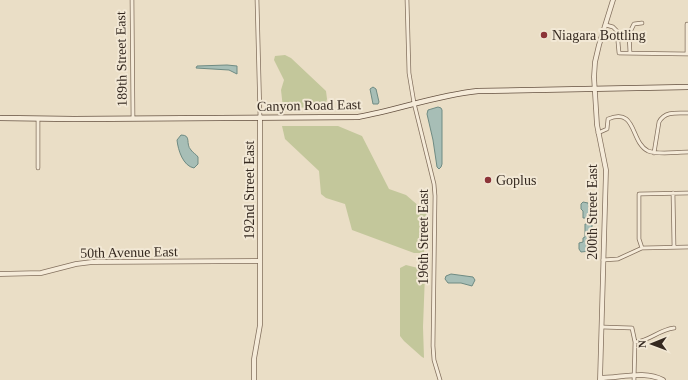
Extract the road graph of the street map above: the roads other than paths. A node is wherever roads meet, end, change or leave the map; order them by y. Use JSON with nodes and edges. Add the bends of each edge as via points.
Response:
{"nodes":[{"id":1,"x":132,"y":0,"type":"edge"},
{"id":2,"x":257,"y":0,"type":"edge"},
{"id":3,"x":407,"y":0,"type":"edge"},
{"id":4,"x":613,"y":0,"type":"edge"},
{"id":5,"x":642,"y":23,"type":"dead end"},
{"id":6,"x":687,"y":24,"type":"dead end"},
{"id":7,"x":606,"y":25,"type":"junction"},
{"id":8,"x":630,"y":53,"type":"junction"},
{"id":9,"x":687,"y":54,"type":"edge"},
{"id":10,"x":688,"y":87,"type":"edge"},
{"id":11,"x":595,"y":89,"type":"junction"},
{"id":12,"x":414,"y":103,"type":"junction"},
{"id":13,"x":688,"y":113,"type":"edge"},
{"id":14,"x":260,"y":117,"type":"junction"},
{"id":15,"x":0,"y":118,"type":"edge"},
{"id":16,"x":133,"y":118,"type":"junction"},
{"id":17,"x":38,"y":119,"type":"junction"},
{"id":18,"x":598,"y":133,"type":"junction"},
{"id":19,"x":688,"y":152,"type":"edge"},
{"id":20,"x":654,"y":153,"type":"junction"},
{"id":21,"x":38,"y":168,"type":"dead end"},
{"id":22,"x":673,"y":193,"type":"junction"},
{"id":23,"x":688,"y":193,"type":"edge"},
{"id":24,"x":674,"y":247,"type":"junction"},
{"id":25,"x":688,"y":247,"type":"edge"},
{"id":26,"x":642,"y":248,"type":"junction"},
{"id":27,"x":603,"y":260,"type":"junction"},
{"id":28,"x":260,"y":261,"type":"junction"},
{"id":29,"x":0,"y":274,"type":"edge"},
{"id":30,"x":602,"y":327,"type":"junction"},
{"id":31,"x":674,"y":328,"type":"dead end"},
{"id":32,"x":635,"y":342,"type":"junction"},
{"id":33,"x":634,"y":378,"type":"edge"},
{"id":34,"x":600,"y":379,"type":"edge"},
{"id":35,"x":254,"y":380,"type":"edge"},
{"id":36,"x":440,"y":380,"type":"edge"},
{"id":37,"x":663,"y":380,"type":"edge"}],
"edges":[{"from":1,"to":16,"type":"street","name":"189th Street East"},
{"from":2,"to":14,"type":"street","name":"192nd Street East"},
{"from":3,"to":12,"type":"street","name":"196th Street East","via":[[409,73]]},
{"from":4,"to":7,"type":"street","name":"200th Street East"},
{"from":5,"to":8,"type":"street","via":[[634,24],[630,30]]},
{"from":6,"to":9,"type":"street"},
{"from":7,"to":8,"type":"street","via":[[617,31],[619,53]]},
{"from":7,"to":11,"type":"street","name":"200th Street East","via":[[595,62]]},
{"from":8,"to":9,"type":"street"},
{"from":10,"to":11,"type":"main road","name":"Canyon Road East"},
{"from":11,"to":12,"type":"main road","name":"Canyon Road East","via":[[478,91]]},
{"from":11,"to":18,"type":"street","name":"200th Street East"},
{"from":12,"to":14,"type":"main road","name":"Canyon Road East","via":[[358,117]]},
{"from":12,"to":36,"type":"street","name":"196th Street East","via":[[434,184],[433,346]]},
{"from":13,"to":20,"type":"street","via":[[663,117],[659,122]]},
{"from":14,"to":16,"type":"main road","name":"Canyon Road East"},
{"from":14,"to":28,"type":"street","name":"192nd Street East"},
{"from":15,"to":17,"type":"main road","name":"Canyon Road East"},
{"from":16,"to":17,"type":"main road","name":"Canyon Road East"},
{"from":17,"to":21,"type":"street"},
{"from":18,"to":20,"type":"street","via":[[607,129],[608,119],[622,117],[631,124],[639,144]]},
{"from":18,"to":27,"type":"street","name":"200th Street East","via":[[606,170]]},
{"from":19,"to":20,"type":"street"},
{"from":22,"to":23,"type":"street"},
{"from":22,"to":24,"type":"street"},
{"from":22,"to":26,"type":"street","via":[[639,194],[639,238]]},
{"from":24,"to":25,"type":"street"},
{"from":24,"to":26,"type":"street"},
{"from":26,"to":27,"type":"street","via":[[618,259]]},
{"from":27,"to":30,"type":"street","name":"200th Street East"},
{"from":28,"to":29,"type":"street","name":"50th Avenue East","via":[[82,263],[40,273]]},
{"from":28,"to":35,"type":"street","name":"192nd Street East","via":[[260,325],[254,359]]},
{"from":30,"to":32,"type":"street","via":[[632,328]]},
{"from":30,"to":34,"type":"street","name":"200th Street East"},
{"from":31,"to":32,"type":"street","via":[[665,329],[644,341]]},
{"from":32,"to":33,"type":"street"},
{"from":33,"to":34,"type":"street"},
{"from":33,"to":37,"type":"street","via":[[650,376]]}]}
